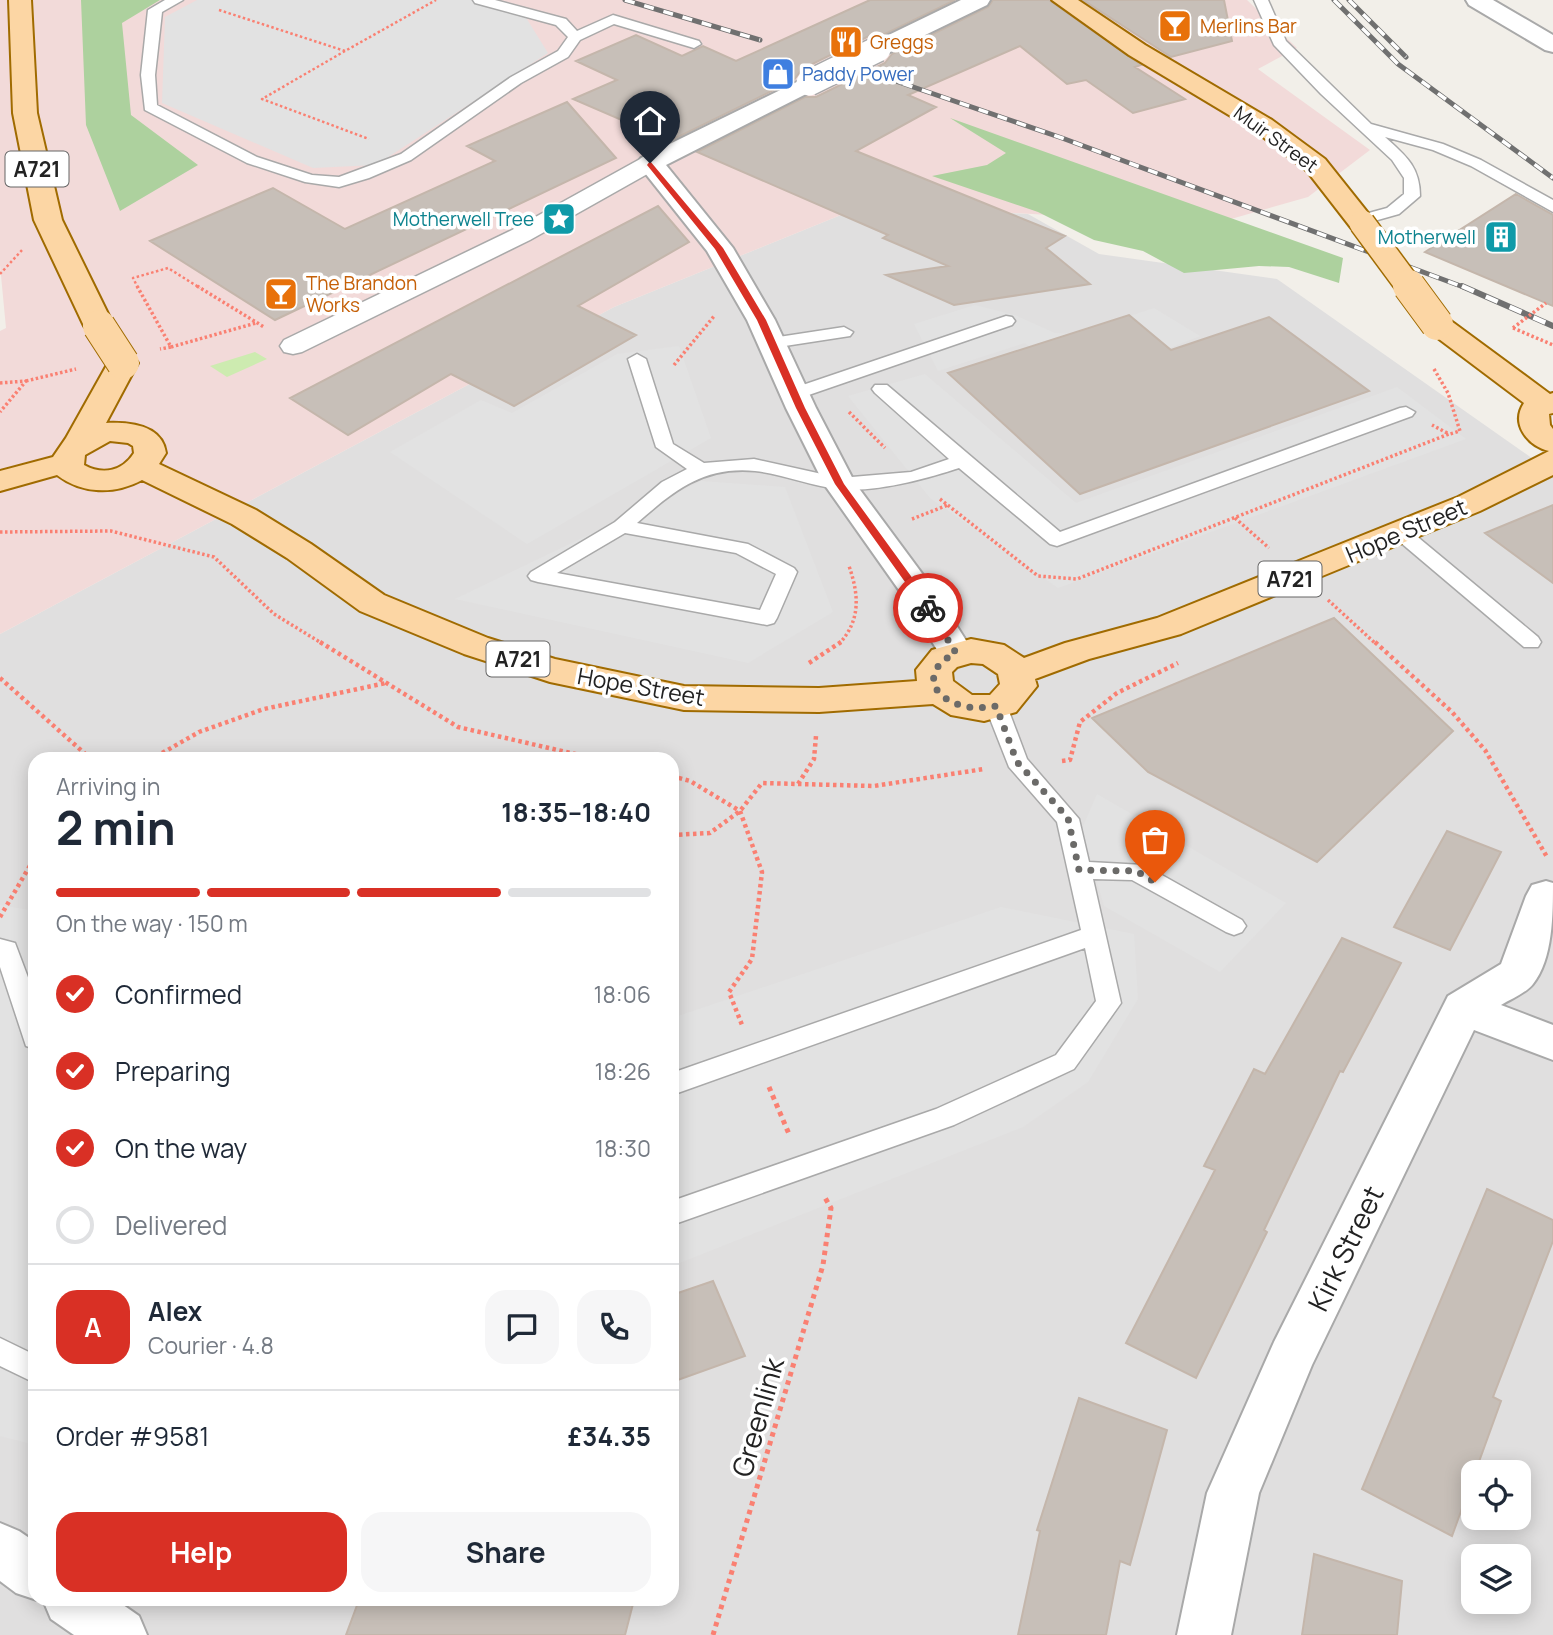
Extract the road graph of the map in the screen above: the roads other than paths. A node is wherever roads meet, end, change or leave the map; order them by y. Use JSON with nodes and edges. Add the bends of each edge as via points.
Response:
{"nodes":[{"id":1,"x":20,"y":0,"type":"edge"},
{"id":2,"x":176,"y":0,"type":"edge"},
{"id":3,"x":480,"y":0,"type":"edge"},
{"id":4,"x":979,"y":0,"type":"edge"},
{"id":5,"x":1063,"y":0,"type":"edge"},
{"id":6,"x":1261,"y":0,"type":"edge"},
{"id":7,"x":1477,"y":0,"type":"edge"},
{"id":8,"x":575,"y":37,"type":"junction"},
{"id":9,"x":694,"y":44,"type":"dead end"},
{"id":10,"x":1553,"y":45,"type":"edge"},
{"id":11,"x":1365,"y":127,"type":"junction"},
{"id":12,"x":650,"y":163,"type":"junction"},
{"id":13,"x":1553,"y":207,"type":"edge"},
{"id":14,"x":1361,"y":222,"type":"junction"},
{"id":15,"x":1006,"y":321,"type":"dead end"},
{"id":16,"x":844,"y":332,"type":"dead end"},
{"id":17,"x":772,"y":343,"type":"junction"},
{"id":18,"x":293,"y":346,"type":"road end"},
{"id":19,"x":637,"y":359,"type":"dead end"},
{"id":20,"x":123,"y":363,"type":"junction"},
{"id":21,"x":881,"y":389,"type":"dead end"},
{"id":22,"x":798,"y":401,"type":"junction"},
{"id":23,"x":1548,"y":403,"type":"edge"},
{"id":24,"x":1406,"y":412,"type":"dead end"},
{"id":25,"x":138,"y":435,"type":"junction"},
{"id":26,"x":1553,"y":443,"type":"edge"},
{"id":27,"x":73,"y":453,"type":"junction"},
{"id":28,"x":1553,"y":460,"type":"edge"},
{"id":29,"x":962,"y":461,"type":"junction"},
{"id":30,"x":141,"y":468,"type":"junction"},
{"id":31,"x":701,"y":469,"type":"junction"},
{"id":32,"x":0,"y":481,"type":"edge"},
{"id":33,"x":840,"y":484,"type":"junction"},
{"id":34,"x":622,"y":526,"type":"junction"},
{"id":35,"x":1401,"y":533,"type":"junction"},
{"id":36,"x":1531,"y":642,"type":"dead end"},
{"id":37,"x":956,"y":653,"type":"junction"},
{"id":38,"x":1017,"y":673,"type":"junction"},
{"id":39,"x":938,"y":692,"type":"junction"},
{"id":40,"x":996,"y":706,"type":"junction"},
{"id":41,"x":1079,"y":870,"type":"junction"},
{"id":42,"x":1546,"y":896,"type":"road end"},
{"id":43,"x":1234,"y":926,"type":"dead end"},
{"id":44,"x":1093,"y":934,"type":"junction"},
{"id":45,"x":0,"y":948,"type":"edge"},
{"id":46,"x":1463,"y":1008,"type":"junction"},
{"id":47,"x":28,"y":1011,"type":"edge"},
{"id":48,"x":1553,"y":1043,"type":"edge"},
{"id":49,"x":679,"y":1082,"type":"edge"},
{"id":50,"x":679,"y":1210,"type":"edge"},
{"id":51,"x":0,"y":1351,"type":"edge"},
{"id":52,"x":28,"y":1366,"type":"edge"},
{"id":53,"x":0,"y":1549,"type":"edge"},
{"id":54,"x":28,"y":1569,"type":"edge"},
{"id":55,"x":79,"y":1606,"type":"edge"},
{"id":56,"x":120,"y":1635,"type":"edge"},
{"id":57,"x":1204,"y":1635,"type":"edge"}],
"edges":[{"from":1,"to":20,"type":"main road","number":"A721","bridge":true,"via":[[25,113],[48,220],[99,326]]},
{"from":2,"to":8,"type":"lane","via":[[156,10],[149,107],[252,160],[310,179],[339,181],[406,157],[516,80],[562,54]]},
{"from":3,"to":8,"type":"lane","via":[[561,22]]},
{"from":4,"to":12,"type":"street","bridge":true},
{"from":5,"to":14,"type":"main road","name":"Muir Street","via":[[1263,125],[1316,165]]},
{"from":6,"to":11,"type":"lane","via":[[1279,42]]},
{"from":7,"to":10,"type":"street"},
{"from":8,"to":9,"type":"lane","via":[[613,19]]},
{"from":11,"to":13,"type":"lane","via":[[1476,163]]},
{"from":11,"to":14,"type":"lane","via":[[1398,157],[1412,178],[1412,197],[1393,211]]},
{"from":12,"to":17,"type":"street","via":[[719,248]]},
{"from":12,"to":18,"type":"street","via":[[521,235]]},
{"from":14,"to":23,"type":"main road","name":"Muir Street","bridge":true,"via":[[1437,324]]},
{"from":15,"to":22,"type":"lane"},
{"from":16,"to":17,"type":"lane"},
{"from":17,"to":22,"type":"street"},
{"from":19,"to":31,"type":"lane","via":[[665,447]]},
{"from":20,"to":25,"type":"main road","number":"A721"},
{"from":20,"to":27,"type":"main road"},
{"from":21,"to":29,"type":"lane"},
{"from":22,"to":33,"type":"street"},
{"from":23,"to":26,"type":"main road","via":[[1535,409],[1532,417],[1542,436]]},
{"from":24,"to":29,"type":"lane","via":[[1057,540]]},
{"from":25,"to":27,"type":"main road","via":[[108,432]]},
{"from":25,"to":30,"type":"main road","number":"A721","via":[[152,450]]},
{"from":27,"to":30,"type":"main road","via":[[76,476],[98,481],[127,476]]},
{"from":27,"to":32,"type":"main road"},
{"from":28,"to":35,"type":"main road","name":"Hope Street","number":"A721"},
{"from":29,"to":33,"type":"lane","via":[[913,477]]},
{"from":30,"to":39,"type":"main road","name":"Hope Street","number":"A721","via":[[244,517],[372,603],[476,646],[550,670],[684,698],[819,700]]},
{"from":31,"to":33,"type":"lane","via":[[754,465]]},
{"from":31,"to":34,"type":"lane","via":[[668,486]]},
{"from":33,"to":37,"type":"street"},
{"from":34,"to":34,"type":"lane","via":[[741,548],[787,572],[766,618],[538,576]]},
{"from":35,"to":36,"type":"lane"},
{"from":35,"to":38,"type":"main road","name":"Hope Street","number":"A721","via":[[1169,626]]},
{"from":37,"to":38,"type":"main road","via":[[992,653]]},
{"from":37,"to":39,"type":"main road","via":[[936,666],[933,675]]},
{"from":38,"to":40,"type":"main road","via":[[1019,686],[1013,696]]},
{"from":39,"to":40,"type":"main road","via":[[957,705]]},
{"from":40,"to":41,"type":"lane","via":[[1017,762],[1068,818]]},
{"from":41,"to":43,"type":"lane","via":[[1136,871]]},
{"from":41,"to":44,"type":"lane"},
{"from":42,"to":46,"type":"street","via":[[1518,974]]},
{"from":44,"to":49,"type":"lane"},
{"from":44,"to":50,"type":"lane","via":[[1108,1003],[1065,1062],[945,1117]]},
{"from":45,"to":47,"type":"lane","via":[[6,950]]},
{"from":46,"to":48,"type":"street"},
{"from":46,"to":57,"type":"street","name":"Kirk Street","via":[[1291,1358],[1233,1493]]},
{"from":51,"to":52,"type":"lane"},
{"from":53,"to":54,"type":"street"},
{"from":55,"to":56,"type":"street"}]}
